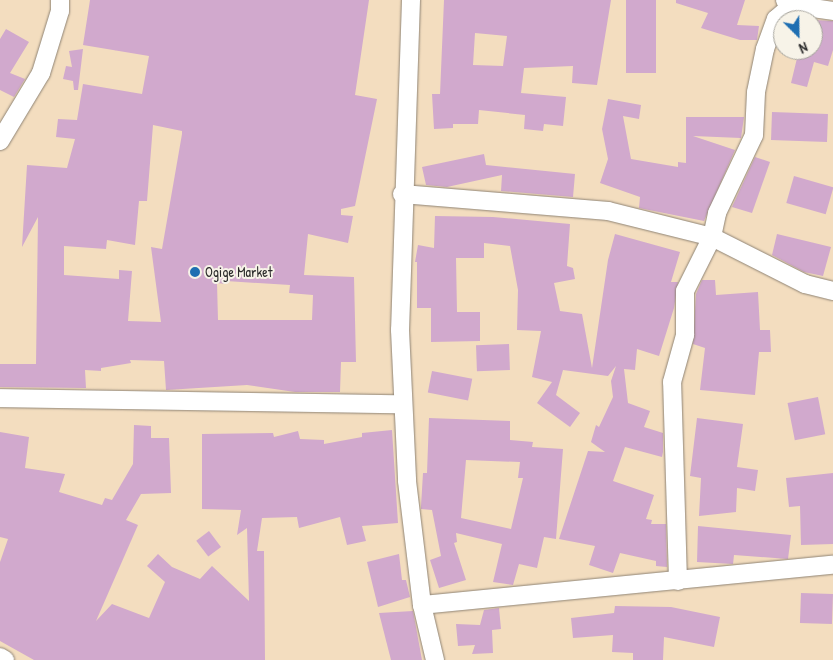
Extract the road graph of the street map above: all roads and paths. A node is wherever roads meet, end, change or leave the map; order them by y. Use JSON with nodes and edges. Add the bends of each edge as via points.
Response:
{"nodes":[{"id":1,"x":60,"y":0,"type":"edge"},
{"id":2,"x":411,"y":0,"type":"edge"},
{"id":3,"x":788,"y":2,"type":"edge"},
{"id":4,"x":833,"y":11,"type":"edge"},
{"id":5,"x":0,"y":141,"type":"edge"},
{"id":6,"x":402,"y":194,"type":"junction"},
{"id":7,"x":712,"y":237,"type":"junction"},
{"id":8,"x":833,"y":291,"type":"edge"},
{"id":9,"x":0,"y":398,"type":"edge"},
{"id":10,"x":403,"y":404,"type":"junction"},
{"id":11,"x":833,"y":565,"type":"edge"},
{"id":12,"x":678,"y":581,"type":"junction"},
{"id":13,"x":422,"y":604,"type":"junction"},
{"id":14,"x":0,"y":657,"type":"edge"},
{"id":15,"x":5,"y":660,"type":"edge"},
{"id":16,"x":435,"y":660,"type":"edge"}],
"edges":[{"from":1,"to":5,"type":"street","via":[[41,73]]},
{"from":2,"to":6,"type":"street"},
{"from":3,"to":4,"type":"street"},
{"from":3,"to":7,"type":"street","via":[[776,18],[765,49],[756,92],[754,136],[717,213]]},
{"from":6,"to":7,"type":"street","via":[[608,211]]},
{"from":6,"to":10,"type":"street","via":[[400,330]]},
{"from":7,"to":8,"type":"street","via":[[805,284]]},
{"from":7,"to":12,"type":"street","via":[[685,291],[685,335],[672,382]]},
{"from":9,"to":10,"type":"street"},
{"from":10,"to":13,"type":"street","via":[[407,481]]},
{"from":11,"to":12,"type":"street"},
{"from":12,"to":13,"type":"street"},
{"from":13,"to":16,"type":"street"},
{"from":14,"to":15,"type":"street"}]}
